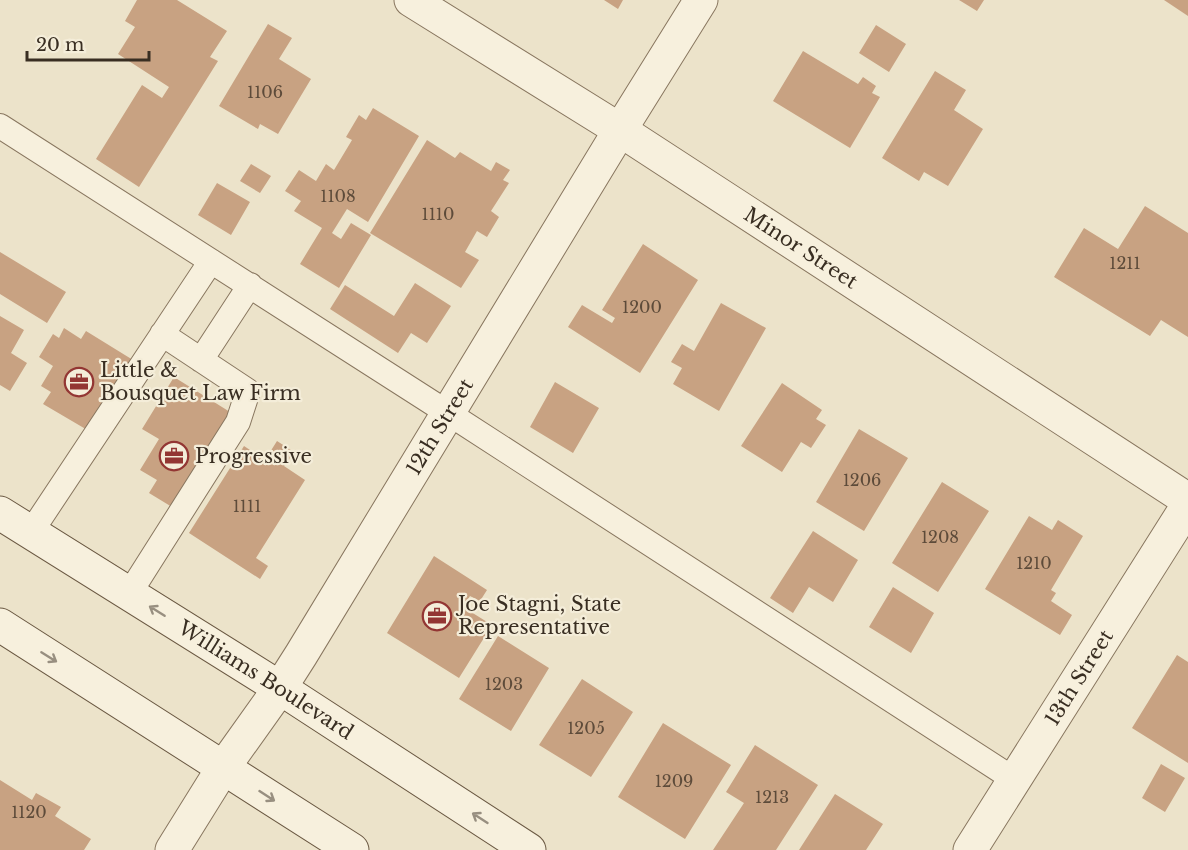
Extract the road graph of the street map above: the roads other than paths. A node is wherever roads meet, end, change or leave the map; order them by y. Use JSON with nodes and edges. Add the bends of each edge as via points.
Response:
{"nodes":[{"id":1,"x":411,"y":0,"type":"edge"},
{"id":2,"x":701,"y":0,"type":"edge"},
{"id":3,"x":0,"y":126,"type":"edge"},
{"id":4,"x":620,"y":130,"type":"junction"},
{"id":5,"x":211,"y":261,"type":"junction"},
{"id":6,"x":249,"y":285,"type":"junction"},
{"id":7,"x":162,"y":334,"type":"junction"},
{"id":8,"x":201,"y":360,"type":"junction"},
{"id":9,"x":448,"y":412,"type":"junction"},
{"id":10,"x":1188,"y":500,"type":"edge"},
{"id":11,"x":1188,"y":506,"type":"edge"},
{"id":12,"x":0,"y":513,"type":"edge"},
{"id":13,"x":31,"y":532,"type":"junction"},
{"id":14,"x":129,"y":594,"type":"junction"},
{"id":15,"x":0,"y":626,"type":"edge"},
{"id":16,"x":280,"y":688,"type":"junction"},
{"id":17,"x":223,"y":768,"type":"junction"},
{"id":18,"x":1016,"y":780,"type":"junction"},
{"id":19,"x":172,"y":850,"type":"edge"},
{"id":20,"x":352,"y":850,"type":"edge"},
{"id":21,"x":529,"y":850,"type":"edge"},
{"id":22,"x":970,"y":850,"type":"edge"}],
"edges":[{"from":1,"to":4,"type":"street","name":"Minor Street"},
{"from":2,"to":4,"type":"street","name":"12th Street"},
{"from":3,"to":5,"type":"lane"},
{"from":4,"to":9,"type":"street","name":"12th Street"},
{"from":4,"to":10,"type":"street","name":"Minor Street"},
{"from":5,"to":6,"type":"lane"},
{"from":5,"to":7,"type":"lane"},
{"from":6,"to":8,"type":"lane"},
{"from":6,"to":9,"type":"lane"},
{"from":7,"to":8,"type":"lane"},
{"from":7,"to":13,"type":"lane"},
{"from":8,"to":14,"type":"lane","via":[[248,390],[238,422]]},
{"from":9,"to":16,"type":"street","name":"12th Street"},
{"from":9,"to":18,"type":"lane"},
{"from":11,"to":18,"type":"street","name":"13th Street"},
{"from":12,"to":13,"type":"street","name":"Williams Boulevard"},
{"from":13,"to":14,"type":"street","name":"Williams Boulevard"},
{"from":16,"to":14,"type":"street","name":"Williams Boulevard","one_way":true},
{"from":15,"to":17,"type":"street","one_way":true},
{"from":16,"to":17,"type":"street","name":"12th Street"},
{"from":21,"to":16,"type":"street","name":"Williams Boulevard","one_way":true},
{"from":17,"to":19,"type":"street","name":"12th Street"},
{"from":17,"to":20,"type":"street","one_way":true},
{"from":18,"to":22,"type":"street","name":"13th Street"}]}
